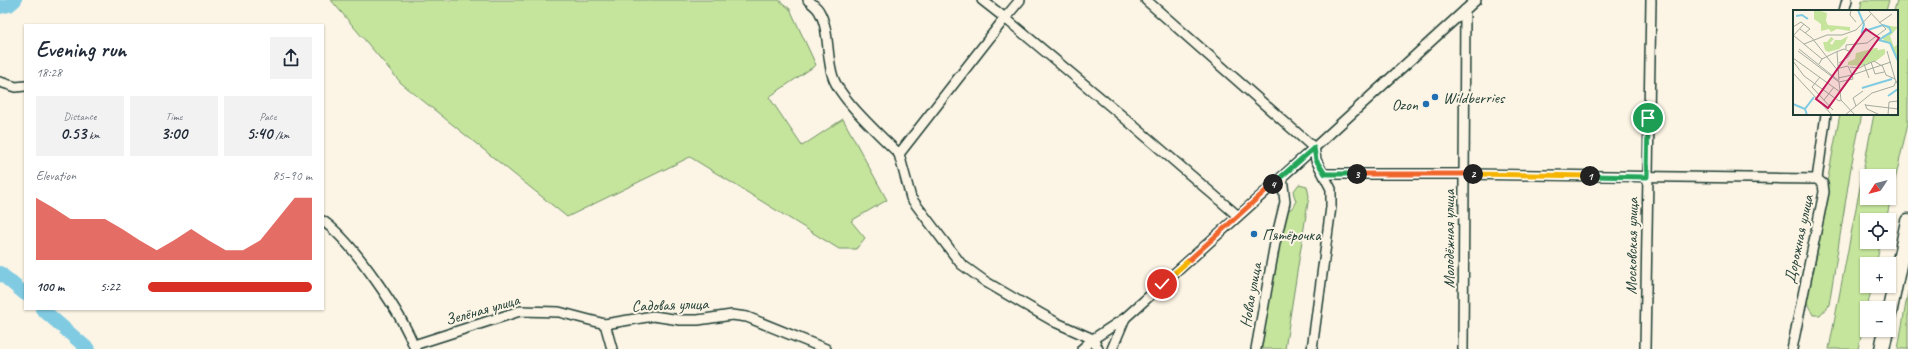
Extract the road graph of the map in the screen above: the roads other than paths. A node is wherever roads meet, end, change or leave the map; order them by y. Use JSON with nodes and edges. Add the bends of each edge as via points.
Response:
{"nodes":[{"id":1,"x":808,"y":0,"type":"edge"},
{"id":2,"x":982,"y":0,"type":"edge"},
{"id":3,"x":1020,"y":0,"type":"edge"},
{"id":4,"x":1146,"y":0,"type":"edge"},
{"id":5,"x":1476,"y":0,"type":"edge"},
{"id":6,"x":1651,"y":0,"type":"edge"},
{"id":7,"x":1847,"y":0,"type":"edge"},
{"id":8,"x":1465,"y":10,"type":"junction"},
{"id":9,"x":1844,"y":10,"type":"edge"},
{"id":10,"x":1005,"y":18,"type":"junction"},
{"id":11,"x":0,"y":82,"type":"edge"},
{"id":12,"x":24,"y":86,"type":"edge"},
{"id":13,"x":1826,"y":115,"type":"edge"},
{"id":14,"x":1314,"y":148,"type":"junction"},
{"id":15,"x":900,"y":154,"type":"junction"},
{"id":16,"x":1325,"y":174,"type":"junction"},
{"id":17,"x":1463,"y":174,"type":"junction"},
{"id":18,"x":1282,"y":177,"type":"junction"},
{"id":19,"x":1647,"y":177,"type":"junction"},
{"id":20,"x":1817,"y":179,"type":"junction"},
{"id":21,"x":1238,"y":216,"type":"junction"},
{"id":22,"x":1908,"y":221,"type":"edge"},
{"id":23,"x":324,"y":222,"type":"edge"},
{"id":24,"x":1892,"y":301,"type":"edge"},
{"id":25,"x":1125,"y":318,"type":"junction"},
{"id":26,"x":605,"y":324,"type":"junction"},
{"id":27,"x":1885,"y":337,"type":"edge"},
{"id":28,"x":1093,"y":339,"type":"junction"},
{"id":29,"x":415,"y":347,"type":"edge"},
{"id":30,"x":612,"y":349,"type":"edge"},
{"id":31,"x":826,"y":349,"type":"edge"},
{"id":32,"x":1082,"y":349,"type":"edge"},
{"id":33,"x":1098,"y":349,"type":"edge"},
{"id":34,"x":1112,"y":349,"type":"edge"},
{"id":35,"x":1256,"y":349,"type":"edge"},
{"id":36,"x":1312,"y":349,"type":"edge"},
{"id":37,"x":1463,"y":349,"type":"edge"},
{"id":38,"x":1645,"y":349,"type":"edge"},
{"id":39,"x":1792,"y":349,"type":"edge"},
{"id":40,"x":1882,"y":349,"type":"edge"}],
"edges":[{"from":1,"to":15,"type":"street","via":[[819,11],[827,36],[833,78],[840,91],[869,125]]},
{"from":2,"to":10,"type":"street"},
{"from":3,"to":10,"type":"street"},
{"from":4,"to":14,"type":"street"},
{"from":5,"to":8,"type":"street"},
{"from":6,"to":19,"type":"street","name":"Московская улица"},
{"from":7,"to":9,"type":"street"},
{"from":8,"to":14,"type":"street"},
{"from":8,"to":17,"type":"street","name":"Молодёжная улица"},
{"from":10,"to":15,"type":"street"},
{"from":10,"to":21,"type":"street"},
{"from":11,"to":12,"type":"street","via":[[16,87]]},
{"from":13,"to":20,"type":"street","name":"Дорожная улица"},
{"from":14,"to":16,"type":"street","via":[[1316,160]]},
{"from":14,"to":18,"type":"street"},
{"from":15,"to":28,"type":"street","via":[[911,198],[961,264],[986,282],[1057,323]]},
{"from":16,"to":17,"type":"street"},
{"from":16,"to":36,"type":"street","via":[[1331,189],[1331,207]]},
{"from":17,"to":19,"type":"street"},
{"from":17,"to":37,"type":"street","name":"Молодёжная улица"},
{"from":18,"to":21,"type":"street"},
{"from":18,"to":35,"type":"street","name":"Новая улица","via":[[1285,202]]},
{"from":19,"to":20,"type":"street"},
{"from":19,"to":38,"type":"street","name":"Московская улица"},
{"from":20,"to":39,"type":"street","name":"Дорожная улица","via":[[1823,184],[1824,192]]},
{"from":21,"to":25,"type":"street"},
{"from":22,"to":24,"type":"main road"},
{"from":23,"to":29,"type":"street","name":"Зелёная улица","via":[[333,228],[370,273],[406,326]]},
{"from":25,"to":28,"type":"street"},
{"from":25,"to":34,"type":"street"},
{"from":26,"to":29,"type":"street","name":"Зелёная улица","via":[[559,312],[520,311]]},
{"from":26,"to":30,"type":"street"},
{"from":26,"to":31,"type":"street","name":"Садовая улица","via":[[653,316],[698,320],[732,315],[747,317]]},
{"from":27,"to":40,"type":"main road"},
{"from":28,"to":32,"type":"street"},
{"from":28,"to":33,"type":"street"}]}
